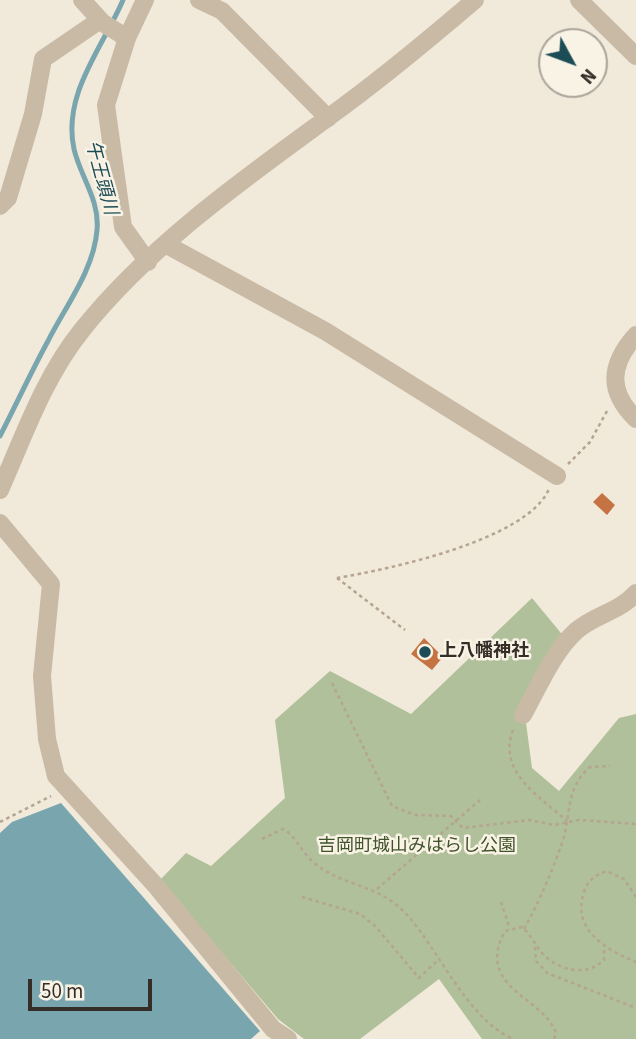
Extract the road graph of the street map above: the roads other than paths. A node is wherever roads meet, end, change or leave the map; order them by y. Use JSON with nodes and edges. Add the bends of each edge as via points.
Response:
{"nodes":[{"id":1,"x":82,"y":0,"type":"edge"},
{"id":2,"x":145,"y":0,"type":"edge"},
{"id":3,"x":199,"y":0,"type":"edge"},
{"id":4,"x":475,"y":0,"type":"edge"},
{"id":5,"x":579,"y":0,"type":"edge"},
{"id":6,"x":112,"y":28,"type":"junction"},
{"id":7,"x":636,"y":56,"type":"edge"},
{"id":8,"x":328,"y":118,"type":"junction"},
{"id":9,"x":0,"y":206,"type":"edge"},
{"id":10,"x":167,"y":245,"type":"junction"},
{"id":11,"x":148,"y":262,"type":"junction"},
{"id":12,"x":636,"y":335,"type":"edge"},
{"id":13,"x":636,"y":419,"type":"edge"},
{"id":14,"x":557,"y":476,"type":"road end"},
{"id":15,"x":2,"y":480,"type":"edge"},
{"id":16,"x":0,"y":523,"type":"edge"},
{"id":17,"x":636,"y":593,"type":"edge"},
{"id":18,"x":523,"y":715,"type":"road end"},
{"id":19,"x":275,"y":1036,"type":"edge"}],
"edges":[{"from":1,"to":6,"type":"street"},
{"from":2,"to":6,"type":"street"},
{"from":3,"to":8,"type":"street","via":[[222,11]]},
{"from":4,"to":8,"type":"street"},
{"from":5,"to":7,"type":"street"},
{"from":6,"to":9,"type":"street","via":[[43,59],[33,114],[8,198]]},
{"from":6,"to":11,"type":"street","via":[[106,105],[123,227]]},
{"from":8,"to":10,"type":"street","via":[[244,178]]},
{"from":10,"to":11,"type":"street"},
{"from":10,"to":14,"type":"street","via":[[325,331]]},
{"from":11,"to":15,"type":"street","via":[[81,330],[45,385]]},
{"from":12,"to":13,"type":"street","via":[[622,351],[614,384]]},
{"from":16,"to":19,"type":"street","via":[[51,584],[42,676],[47,739],[56,776],[156,886]]},
{"from":17,"to":18,"type":"street","via":[[618,609],[577,629]]}]}
